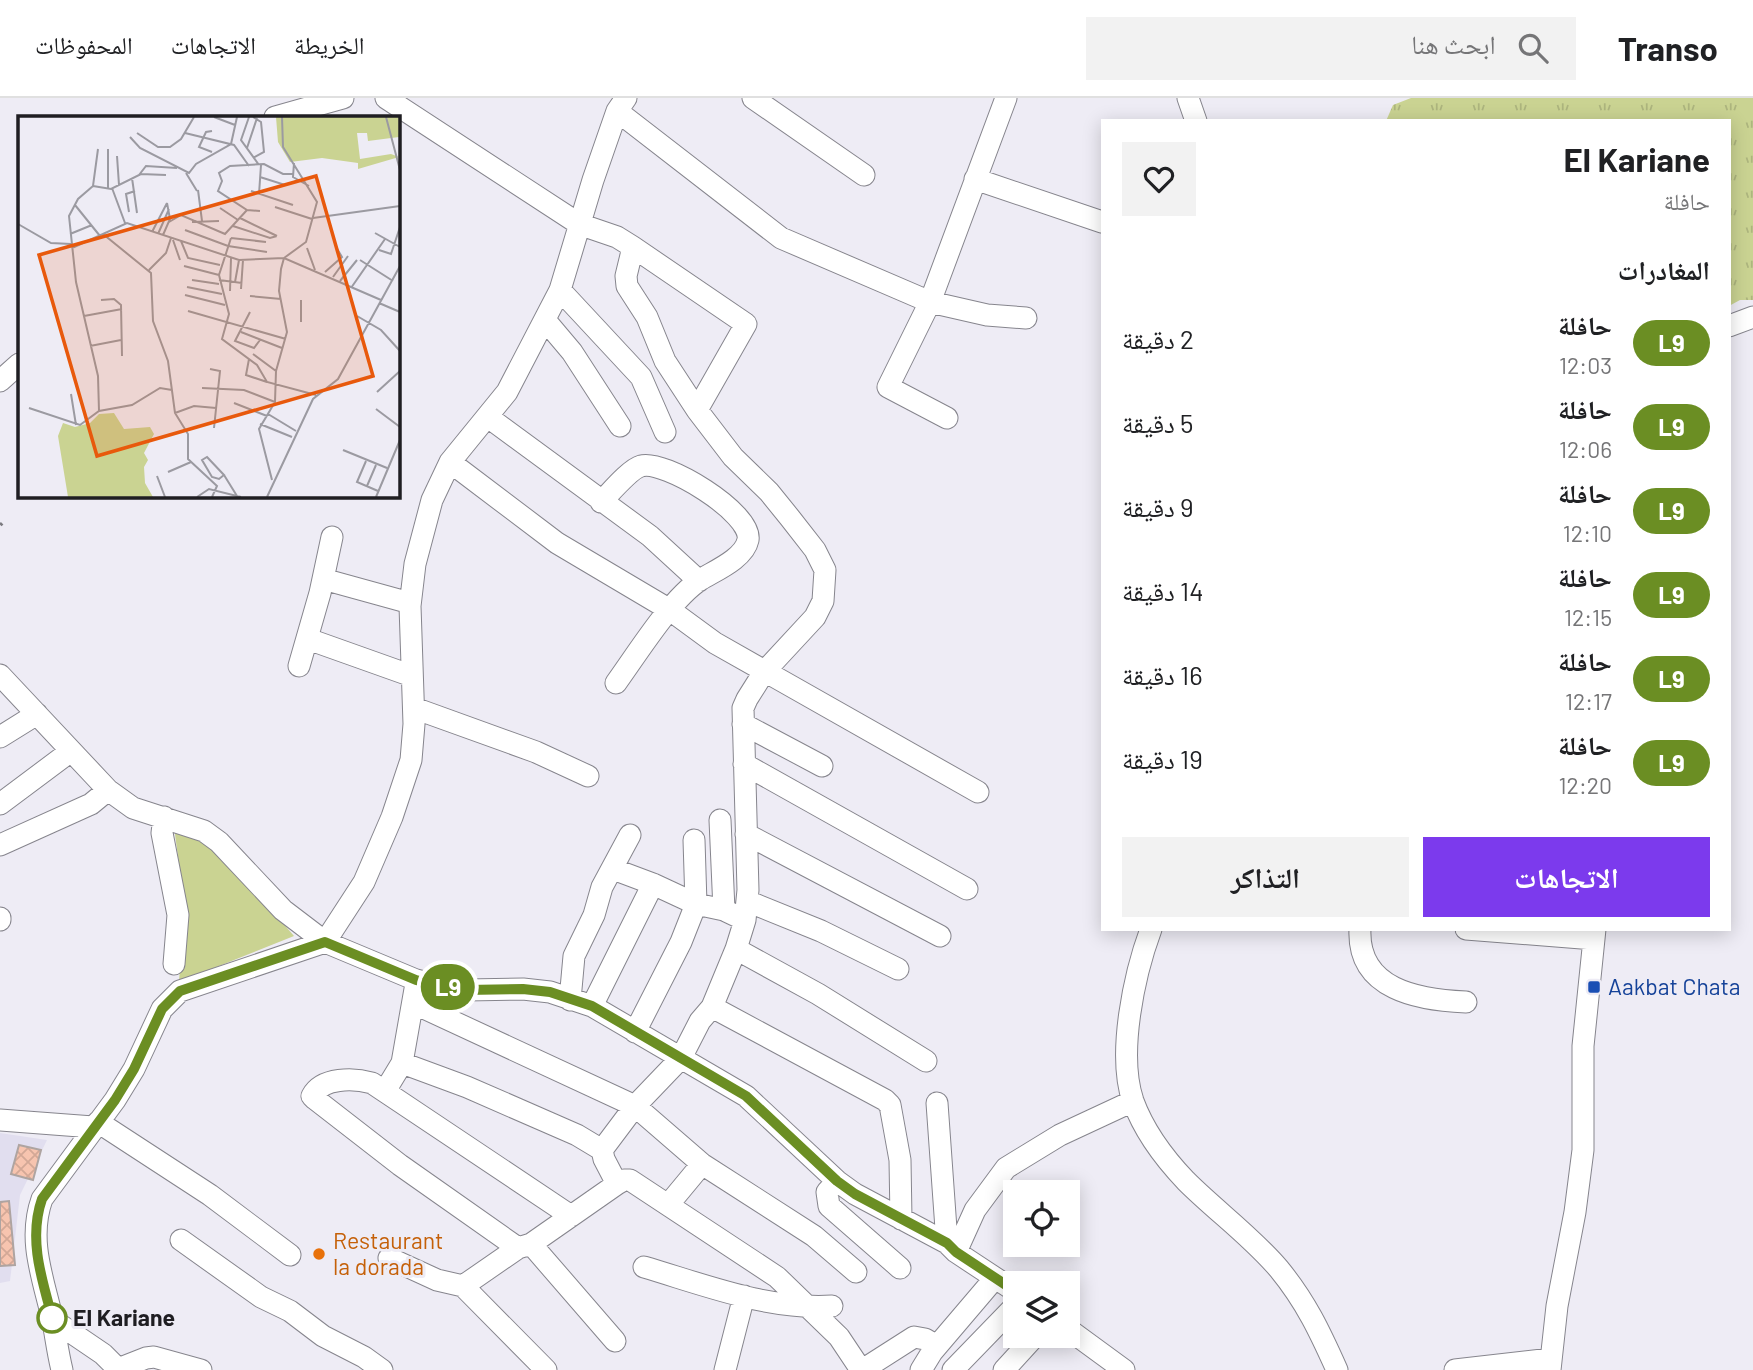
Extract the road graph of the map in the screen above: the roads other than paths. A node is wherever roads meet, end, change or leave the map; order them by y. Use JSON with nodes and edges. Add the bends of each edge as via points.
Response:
{"nodes":[{"id":1,"x":343,"y":98,"type":"edge"},
{"id":2,"x":386,"y":98,"type":"edge"},
{"id":3,"x":753,"y":98,"type":"edge"},
{"id":4,"x":1006,"y":98,"type":"edge"},
{"id":5,"x":1188,"y":98,"type":"edge"},
{"id":6,"x":621,"y":104,"type":"edge"},
{"id":7,"x":279,"y":116,"type":"edge"},
{"id":8,"x":1195,"y":119,"type":"edge"},
{"id":9,"x":864,"y":176,"type":"dead end"},
{"id":10,"x":975,"y":179,"type":"junction"},
{"id":11,"x":1101,"y":222,"type":"edge"},
{"id":12,"x":579,"y":223,"type":"junction"},
{"id":13,"x":633,"y":247,"type":"junction"},
{"id":14,"x":560,"y":290,"type":"junction"},
{"id":15,"x":930,"y":302,"type":"junction"},
{"id":16,"x":1753,"y":317,"type":"edge"},
{"id":17,"x":1026,"y":318,"type":"dead end"},
{"id":18,"x":545,"y":320,"type":"junction"},
{"id":19,"x":1731,"y":325,"type":"edge"},
{"id":20,"x":18,"y":364,"type":"edge"},
{"id":21,"x":0,"y":381,"type":"edge"},
{"id":22,"x":697,"y":410,"type":"junction"},
{"id":23,"x":488,"y":417,"type":"junction"},
{"id":24,"x":947,"y":418,"type":"dead end"},
{"id":25,"x":620,"y":426,"type":"dead end"},
{"id":26,"x":665,"y":432,"type":"dead end"},
{"id":27,"x":450,"y":462,"type":"junction"},
{"id":28,"x":601,"y":502,"type":"junction"},
{"id":29,"x":332,"y":537,"type":"dead end"},
{"id":30,"x":323,"y":579,"type":"junction"},
{"id":31,"x":699,"y":581,"type":"junction"},
{"id":32,"x":410,"y":603,"type":"junction"},
{"id":33,"x":670,"y":610,"type":"junction"},
{"id":34,"x":307,"y":639,"type":"junction"},
{"id":35,"x":299,"y":666,"type":"dead end"},
{"id":36,"x":764,"y":672,"type":"junction"},
{"id":37,"x":0,"y":675,"type":"edge"},
{"id":38,"x":412,"y":676,"type":"junction"},
{"id":39,"x":616,"y":683,"type":"dead end"},
{"id":40,"x":414,"y":708,"type":"junction"},
{"id":41,"x":37,"y":714,"type":"junction"},
{"id":42,"x":743,"y":724,"type":"junction"},
{"id":43,"x":0,"y":737,"type":"edge"},
{"id":44,"x":71,"y":751,"type":"junction"},
{"id":45,"x":744,"y":764,"type":"junction"},
{"id":46,"x":822,"y":766,"type":"dead end"},
{"id":47,"x":588,"y":776,"type":"dead end"},
{"id":48,"x":108,"y":790,"type":"junction"},
{"id":49,"x":978,"y":792,"type":"dead end"},
{"id":50,"x":0,"y":804,"type":"edge"},
{"id":51,"x":164,"y":817,"type":"junction"},
{"id":52,"x":720,"y":820,"type":"dead end"},
{"id":53,"x":746,"y":834,"type":"junction"},
{"id":54,"x":630,"y":835,"type":"dead end"},
{"id":55,"x":694,"y":840,"type":"dead end"},
{"id":56,"x":0,"y":845,"type":"edge"},
{"id":57,"x":613,"y":869,"type":"junction"},
{"id":58,"x":653,"y":884,"type":"junction"},
{"id":59,"x":967,"y":889,"type":"dead end"},
{"id":60,"x":696,"y":904,"type":"junction"},
{"id":61,"x":724,"y":910,"type":"junction"},
{"id":62,"x":746,"y":910,"type":"junction"},
{"id":63,"x":1150,"y":931,"type":"edge"},
{"id":64,"x":1360,"y":931,"type":"edge"},
{"id":65,"x":1517,"y":931,"type":"edge"},
{"id":66,"x":1594,"y":934,"type":"edge"},
{"id":67,"x":940,"y":936,"type":"dead end"},
{"id":68,"x":325,"y":942,"type":"junction"},
{"id":69,"x":736,"y":949,"type":"junction"},
{"id":70,"x":174,"y":964,"type":"dead end"},
{"id":71,"x":898,"y":969,"type":"dead end"},
{"id":72,"x":416,"y":980,"type":"junction"},
{"id":73,"x":570,"y":1000,"type":"junction"},
{"id":74,"x":1466,"y":1002,"type":"dead end"},
{"id":75,"x":412,"y":1003,"type":"junction"},
{"id":76,"x":592,"y":1006,"type":"junction"},
{"id":77,"x":712,"y":1007,"type":"junction"},
{"id":78,"x":635,"y":1032,"type":"junction"},
{"id":79,"x":681,"y":1058,"type":"junction"},
{"id":80,"x":926,"y":1061,"type":"dead end"},
{"id":81,"x":402,"y":1063,"type":"junction"},
{"id":82,"x":384,"y":1091,"type":"junction"},
{"id":83,"x":1133,"y":1101,"type":"junction"},
{"id":84,"x":937,"y":1103,"type":"dead end"},
{"id":85,"x":635,"y":1106,"type":"junction"},
{"id":86,"x":0,"y":1120,"type":"edge"},
{"id":87,"x":95,"y":1124,"type":"junction"},
{"id":88,"x":602,"y":1150,"type":"junction"},
{"id":89,"x":702,"y":1164,"type":"junction"},
{"id":90,"x":837,"y":1181,"type":"junction"},
{"id":91,"x":617,"y":1184,"type":"junction"},
{"id":92,"x":668,"y":1205,"type":"junction"},
{"id":93,"x":571,"y":1216,"type":"junction"},
{"id":94,"x":901,"y":1219,"type":"junction"},
{"id":95,"x":181,"y":1240,"type":"dead end"},
{"id":96,"x":525,"y":1246,"type":"junction"},
{"id":97,"x":951,"y":1247,"type":"junction"},
{"id":98,"x":290,"y":1255,"type":"dead end"},
{"id":99,"x":389,"y":1258,"type":"dead end"},
{"id":100,"x":644,"y":1267,"type":"dead end"},
{"id":101,"x":900,"y":1268,"type":"dead end"},
{"id":102,"x":856,"y":1272,"type":"dead end"},
{"id":103,"x":995,"y":1278,"type":"junction"},
{"id":104,"x":1003,"y":1283,"type":"edge"},
{"id":105,"x":463,"y":1286,"type":"junction"},
{"id":106,"x":744,"y":1296,"type":"junction"},
{"id":107,"x":832,"y":1306,"type":"dead end"},
{"id":108,"x":807,"y":1307,"type":"junction"},
{"id":109,"x":1003,"y":1318,"type":"edge"},
{"id":110,"x":53,"y":1320,"type":"junction"},
{"id":111,"x":1080,"y":1338,"type":"edge"},
{"id":112,"x":615,"y":1341,"type":"dead end"},
{"id":113,"x":937,"y":1346,"type":"junction"},
{"id":114,"x":1024,"y":1348,"type":"edge"},
{"id":115,"x":361,"y":1364,"type":"edge"},
{"id":116,"x":1551,"y":1365,"type":"edge"},
{"id":117,"x":119,"y":1369,"type":"edge"},
{"id":118,"x":62,"y":1370,"type":"edge"},
{"id":119,"x":201,"y":1370,"type":"edge"},
{"id":120,"x":382,"y":1370,"type":"edge"},
{"id":121,"x":547,"y":1370,"type":"edge"},
{"id":122,"x":725,"y":1370,"type":"edge"},
{"id":123,"x":921,"y":1370,"type":"edge"},
{"id":124,"x":953,"y":1370,"type":"edge"},
{"id":125,"x":1004,"y":1370,"type":"edge"},
{"id":126,"x":1124,"y":1370,"type":"edge"},
{"id":127,"x":1337,"y":1370,"type":"edge"},
{"id":128,"x":1455,"y":1370,"type":"edge"}],
"edges":[{"from":1,"to":7,"type":"street"},
{"from":2,"to":12,"type":"street"},
{"from":3,"to":9,"type":"street"},
{"from":4,"to":10,"type":"street"},
{"from":5,"to":8,"type":"street"},
{"from":6,"to":12,"type":"street"},
{"from":6,"to":15,"type":"street","via":[[781,237]]},
{"from":10,"to":11,"type":"street"},
{"from":10,"to":15,"type":"street"},
{"from":12,"to":13,"type":"street"},
{"from":12,"to":14,"type":"street"},
{"from":13,"to":22,"type":"street","via":[[627,286]]},
{"from":13,"to":22,"type":"street","via":[[746,324]]},
{"from":14,"to":18,"type":"street"},
{"from":14,"to":26,"type":"street","via":[[641,377]]},
{"from":15,"to":17,"type":"street"},
{"from":15,"to":24,"type":"street","via":[[888,387]]},
{"from":16,"to":19,"type":"street"},
{"from":18,"to":23,"type":"street"},
{"from":18,"to":25,"type":"street","via":[[572,352]]},
{"from":20,"to":21,"type":"street"},
{"from":22,"to":36,"type":"street","via":[[790,518],[825,570],[823,601],[815,617]]},
{"from":23,"to":27,"type":"street"},
{"from":23,"to":28,"type":"street"},
{"from":27,"to":32,"type":"street","via":[[432,500]]},
{"from":27,"to":33,"type":"street","via":[[558,543]]},
{"from":28,"to":31,"type":"street","via":[[650,536]]},
{"from":28,"to":31,"type":"street","via":[[638,466],[654,465],[710,493],[745,523],[749,538],[745,548],[722,569]]},
{"from":29,"to":30,"type":"street"},
{"from":30,"to":32,"type":"street"},
{"from":30,"to":34,"type":"street"},
{"from":31,"to":33,"type":"street"},
{"from":32,"to":38,"type":"street"},
{"from":33,"to":36,"type":"street"},
{"from":33,"to":39,"type":"street"},
{"from":34,"to":35,"type":"street"},
{"from":34,"to":38,"type":"street"},
{"from":36,"to":42,"type":"street","via":[[743,708]]},
{"from":36,"to":49,"type":"street"},
{"from":37,"to":41,"type":"street"},
{"from":38,"to":40,"type":"street"},
{"from":40,"to":47,"type":"street"},
{"from":40,"to":68,"type":"street","via":[[411,760],[392,817],[364,882]]},
{"from":41,"to":43,"type":"street"},
{"from":41,"to":44,"type":"street"},
{"from":42,"to":45,"type":"street"},
{"from":42,"to":46,"type":"street"},
{"from":44,"to":48,"type":"street"},
{"from":44,"to":50,"type":"street"},
{"from":45,"to":53,"type":"street"},
{"from":45,"to":59,"type":"street"},
{"from":48,"to":51,"type":"street","via":[[133,808]]},
{"from":48,"to":56,"type":"street","via":[[91,804]]},
{"from":51,"to":68,"type":"street","via":[[204,831],[219,842],[284,910]]},
{"from":51,"to":70,"type":"street","via":[[162,833],[178,915]]},
{"from":52,"to":61,"type":"street"},
{"from":53,"to":62,"type":"street"},
{"from":53,"to":67,"type":"street"},
{"from":54,"to":57,"type":"street"},
{"from":55,"to":60,"type":"street"},
{"from":57,"to":58,"type":"street"},
{"from":57,"to":73,"type":"street","via":[[575,956]]},
{"from":58,"to":60,"type":"street"},
{"from":58,"to":76,"type":"street"},
{"from":60,"to":61,"type":"street"},
{"from":60,"to":78,"type":"street"},
{"from":61,"to":62,"type":"street"},
{"from":62,"to":69,"type":"street"},
{"from":62,"to":71,"type":"street","via":[[821,931]]},
{"from":63,"to":83,"type":"street","via":[[1140,959],[1126,1043]]},
{"from":64,"to":74,"type":"street","via":[[1365,960],[1391,986],[1408,995]]},
{"from":65,"to":66,"type":"street"},
{"from":66,"to":116,"type":"street","via":[[1583,1046],[1583,1150]]},
{"from":68,"to":72,"type":"street"},
{"from":68,"to":87,"type":"street","via":[[180,991],[162,1009],[134,1069]]},
{"from":69,"to":77,"type":"street"},
{"from":69,"to":80,"type":"street"},
{"from":72,"to":73,"type":"street","via":[[466,990],[550,992]]},
{"from":72,"to":75,"type":"street"},
{"from":73,"to":76,"type":"street"},
{"from":75,"to":81,"type":"street"},
{"from":75,"to":85,"type":"street"},
{"from":76,"to":78,"type":"street"},
{"from":77,"to":79,"type":"street"},
{"from":77,"to":94,"type":"street","via":[[890,1105],[900,1160]]},
{"from":78,"to":79,"type":"street"},
{"from":79,"to":85,"type":"street"},
{"from":79,"to":90,"type":"street","via":[[746,1096]]},
{"from":81,"to":82,"type":"street"},
{"from":81,"to":88,"type":"street","via":[[467,1087]]},
{"from":82,"to":93,"type":"street"},
{"from":82,"to":96,"type":"street","via":[[372,1083],[352,1080],[326,1083],[312,1096],[400,1165]]},
{"from":83,"to":97,"type":"street","via":[[1060,1135],[1006,1168]]},
{"from":83,"to":127,"type":"street","via":[[1157,1146],[1186,1181],[1237,1225],[1310,1311]]},
{"from":84,"to":97,"type":"street"},
{"from":85,"to":88,"type":"street"},
{"from":85,"to":89,"type":"street"},
{"from":86,"to":87,"type":"street"},
{"from":87,"to":98,"type":"street","via":[[210,1195]]},
{"from":87,"to":110,"type":"street","via":[[42,1199],[36,1217],[38,1268]]},
{"from":88,"to":91,"type":"street"},
{"from":89,"to":92,"type":"street"},
{"from":89,"to":102,"type":"street","via":[[814,1236]]},
{"from":90,"to":94,"type":"street"},
{"from":90,"to":101,"type":"street","via":[[827,1192],[829,1206]]},
{"from":91,"to":92,"type":"street","via":[[630,1180]]},
{"from":91,"to":93,"type":"street"},
{"from":92,"to":108,"type":"street","via":[[777,1277]]},
{"from":93,"to":96,"type":"street"},
{"from":94,"to":97,"type":"street"},
{"from":95,"to":115,"type":"street"},
{"from":96,"to":105,"type":"street"},
{"from":96,"to":112,"type":"street"},
{"from":97,"to":103,"type":"street"},
{"from":99,"to":105,"type":"street","via":[[437,1280]]},
{"from":100,"to":106,"type":"street"},
{"from":103,"to":104,"type":"street"},
{"from":103,"to":113,"type":"street"},
{"from":105,"to":121,"type":"street"},
{"from":106,"to":108,"type":"street"},
{"from":106,"to":122,"type":"street"},
{"from":107,"to":108,"type":"street"},
{"from":108,"to":113,"type":"street","via":[[839,1337],[857,1364],[867,1367],[914,1337]]},
{"from":109,"to":124,"type":"street"},
{"from":110,"to":117,"type":"street"},
{"from":110,"to":118,"type":"street"},
{"from":111,"to":126,"type":"street"},
{"from":113,"to":123,"type":"street"},
{"from":114,"to":125,"type":"street"},
{"from":115,"to":120,"type":"street"},
{"from":116,"to":128,"type":"street"},
{"from":117,"to":119,"type":"street","via":[[154,1357]]}]}
